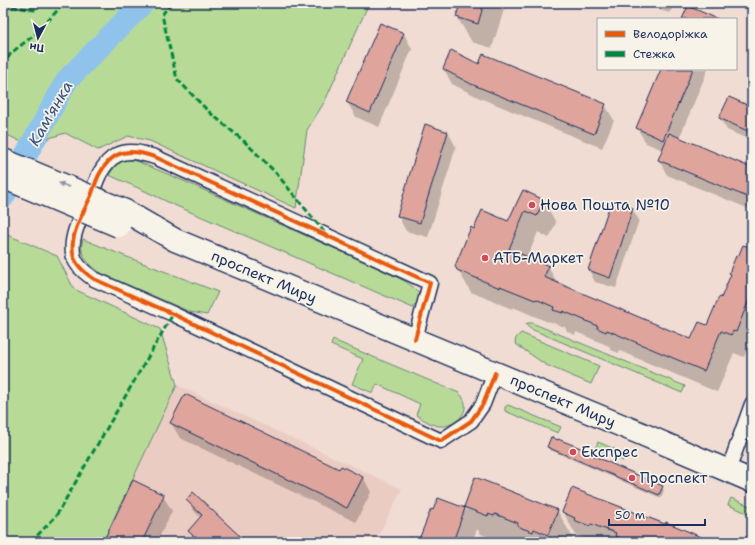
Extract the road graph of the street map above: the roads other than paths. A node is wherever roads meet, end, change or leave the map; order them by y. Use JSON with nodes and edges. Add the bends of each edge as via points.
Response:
{"nodes":[{"id":1,"x":3,"y":160,"type":"edge"},
{"id":2,"x":3,"y":177,"type":"edge"},
{"id":3,"x":122,"y":218,"type":"junction"},
{"id":4,"x":414,"y":339,"type":"junction"},
{"id":5,"x":495,"y":373,"type":"junction"},
{"id":6,"x":752,"y":404,"type":"edge"},
{"id":7,"x":728,"y":471,"type":"junction"},
{"id":8,"x":752,"y":481,"type":"edge"}],
"edges":[{"from":3,"to":1,"type":"main road","name":"проспект Миру","one_way":true,"bridge":true},
{"from":2,"to":3,"type":"main road","name":"проспект Миру","bridge":true},
{"from":3,"to":4,"type":"main road","name":"проспект Миру"},
{"from":4,"to":5,"type":"main road","name":"проспект Миру"},
{"from":4,"to":5,"type":"street","via":[[430,283],[141,152],[117,155],[108,161],[76,230],[73,255],[85,273],[94,279],[441,441],[471,421],[483,404]]},
{"from":5,"to":7,"type":"main road","name":"проспект Миру"},
{"from":6,"to":7,"type":"street"},
{"from":7,"to":8,"type":"main road","name":"проспект Миру"}]}
